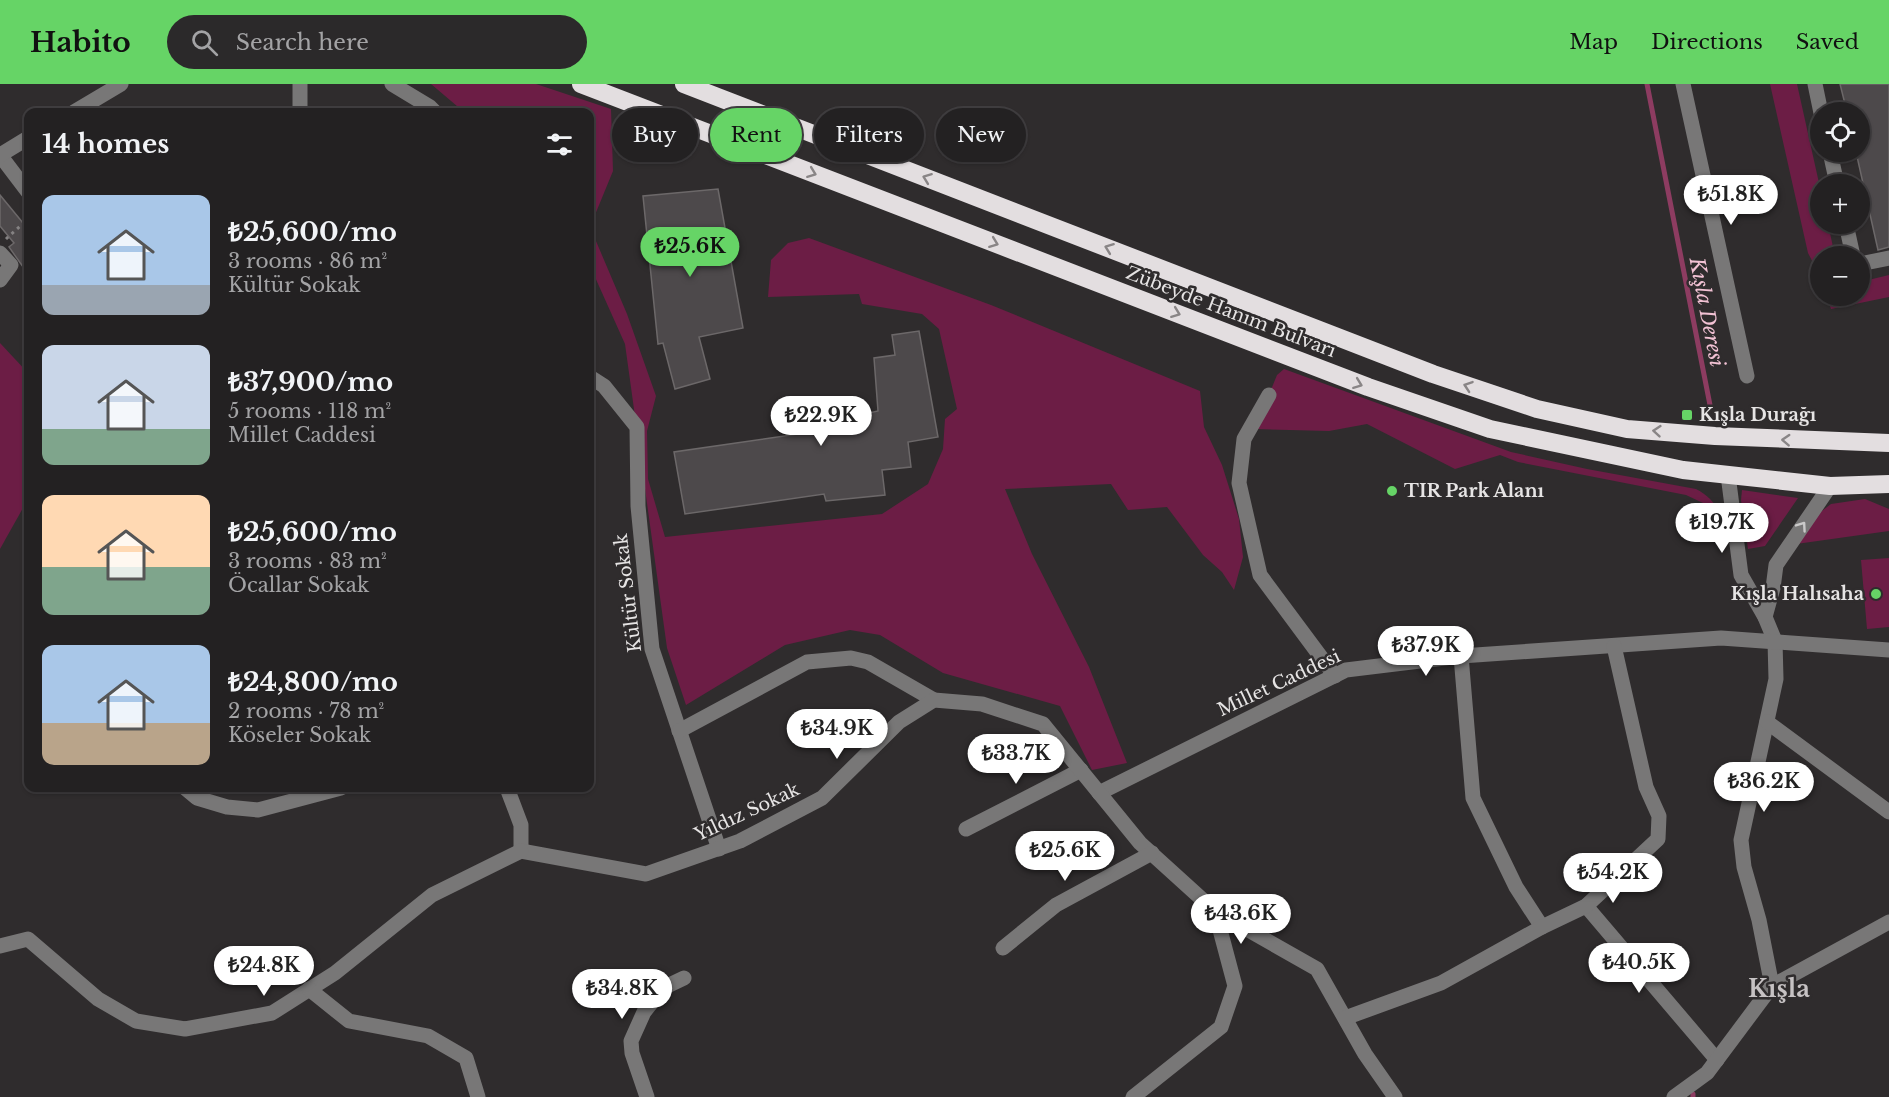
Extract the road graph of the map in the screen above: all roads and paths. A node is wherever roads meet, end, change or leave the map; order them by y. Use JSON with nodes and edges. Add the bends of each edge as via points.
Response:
{"nodes":[{"id":1,"x":121,"y":84,"type":"edge"},
{"id":2,"x":300,"y":84,"type":"edge"},
{"id":3,"x":392,"y":84,"type":"edge"},
{"id":4,"x":581,"y":84,"type":"edge"},
{"id":5,"x":684,"y":84,"type":"edge"},
{"id":6,"x":1683,"y":84,"type":"edge"},
{"id":7,"x":1815,"y":84,"type":"edge"},
{"id":8,"x":1819,"y":102,"type":"edge"},
{"id":9,"x":81,"y":108,"type":"edge"},
{"id":10,"x":300,"y":108,"type":"edge"},
{"id":11,"x":431,"y":108,"type":"edge"},
{"id":12,"x":24,"y":140,"type":"edge"},
{"id":13,"x":0,"y":155,"type":"edge"},
{"id":14,"x":24,"y":187,"type":"edge"},
{"id":15,"x":24,"y":223,"type":"edge"},
{"id":16,"x":0,"y":244,"type":"edge"},
{"id":17,"x":0,"y":253,"type":"edge"},
{"id":18,"x":1889,"y":258,"type":"edge"},
{"id":19,"x":1870,"y":262,"type":"edge"},
{"id":20,"x":0,"y":280,"type":"edge"},
{"id":21,"x":1748,"y":376,"type":"dead end"},
{"id":22,"x":594,"y":380,"type":"edge"},
{"id":23,"x":1269,"y":395,"type":"dead end"},
{"id":24,"x":1889,"y":443,"type":"edge"},
{"id":25,"x":1728,"y":476,"type":"junction"},
{"id":26,"x":1889,"y":484,"type":"edge"},
{"id":27,"x":1830,"y":486,"type":"junction"},
{"id":28,"x":1765,"y":617,"type":"junction"},
{"id":29,"x":1775,"y":641,"type":"junction"},
{"id":30,"x":1614,"y":646,"type":"junction"},
{"id":31,"x":1889,"y":650,"type":"edge"},
{"id":32,"x":1461,"y":656,"type":"junction"},
{"id":33,"x":1335,"y":676,"type":"junction"},
{"id":34,"x":934,"y":700,"type":"junction"},
{"id":35,"x":1767,"y":722,"type":"junction"},
{"id":36,"x":679,"y":731,"type":"junction"},
{"id":37,"x":1081,"y":770,"type":"junction"},
{"id":38,"x":190,"y":792,"type":"edge"},
{"id":39,"x":326,"y":792,"type":"edge"},
{"id":40,"x":509,"y":792,"type":"edge"},
{"id":41,"x":1099,"y":793,"type":"junction"},
{"id":42,"x":1889,"y":812,"type":"edge"},
{"id":43,"x":966,"y":829,"type":"dead end"},
{"id":44,"x":718,"y":849,"type":"junction"},
{"id":45,"x":521,"y":851,"type":"junction"},
{"id":46,"x":1152,"y":853,"type":"junction"},
{"id":47,"x":1586,"y":906,"type":"junction"},
{"id":48,"x":1215,"y":911,"type":"junction"},
{"id":49,"x":1889,"y":922,"type":"edge"},
{"id":50,"x":1542,"y":927,"type":"junction"},
{"id":51,"x":0,"y":946,"type":"edge"},
{"id":52,"x":1003,"y":948,"type":"dead end"},
{"id":53,"x":684,"y":978,"type":"dead end"},
{"id":54,"x":1772,"y":986,"type":"junction"},
{"id":55,"x":309,"y":989,"type":"junction"},
{"id":56,"x":1345,"y":1018,"type":"junction"},
{"id":57,"x":1717,"y":1060,"type":"junction"},
{"id":58,"x":478,"y":1097,"type":"edge"},
{"id":59,"x":647,"y":1097,"type":"edge"},
{"id":60,"x":1133,"y":1097,"type":"edge"},
{"id":61,"x":1395,"y":1097,"type":"edge"},
{"id":62,"x":1674,"y":1097,"type":"edge"}],
"edges":[{"from":1,"to":9,"type":"street"},
{"from":2,"to":10,"type":"street"},
{"from":3,"to":11,"type":"street"},
{"from":4,"to":25,"type":"highway","name":"Zübeyde Hanım Bulvarı","one_way":true,"via":[[1368,387],[1490,429]]},
{"from":24,"to":5,"type":"highway","name":"Zübeyde Hanım Bulvarı","one_way":true,"via":[[1627,429],[1537,409],[1433,374]]},
{"from":6,"to":21,"type":"street"},
{"from":7,"to":8,"type":"street"},
{"from":12,"to":13,"type":"street"},
{"from":13,"to":14,"type":"street"},
{"from":15,"to":16,"type":"path"},
{"from":17,"to":20,"type":"street","via":[[11,265]]},
{"from":18,"to":19,"type":"street"},
{"from":22,"to":36,"type":"street","name":"Kültür Sokak","via":[[604,386],[637,428],[638,506],[652,650]]},
{"from":23,"to":33,"type":"street","via":[[1244,439],[1239,483],[1260,575]]},
{"from":25,"to":27,"type":"highway","name":"Zübeyde Hanım Bulvarı"},
{"from":25,"to":28,"type":"street","via":[[1742,575]]},
{"from":26,"to":27,"type":"highway","name":"Zübeyde Hanım Bulvarı"},
{"from":28,"to":27,"type":"street","one_way":true,"via":[[1776,565]]},
{"from":28,"to":29,"type":"street"},
{"from":29,"to":30,"type":"street","name":"Millet Caddesi","via":[[1721,638]]},
{"from":29,"to":31,"type":"street","name":"Millet Caddesi"},
{"from":29,"to":35,"type":"street","via":[[1776,679]]},
{"from":30,"to":32,"type":"street","name":"Millet Caddesi"},
{"from":30,"to":47,"type":"street","via":[[1646,787],[1659,816],[1658,839]]},
{"from":32,"to":33,"type":"street","name":"Millet Caddesi","via":[[1346,670]]},
{"from":32,"to":50,"type":"street","via":[[1473,798],[1516,887]]},
{"from":33,"to":41,"type":"street","name":"Millet Caddesi"},
{"from":34,"to":36,"type":"street","via":[[868,662],[851,658],[818,661],[807,663]]},
{"from":34,"to":37,"type":"street","via":[[982,704],[1043,724]]},
{"from":34,"to":44,"type":"street","name":"Yıldız Sokak","via":[[899,723],[822,798]]},
{"from":35,"to":42,"type":"street"},
{"from":35,"to":54,"type":"street","via":[[1741,840]]},
{"from":36,"to":44,"type":"street","name":"Kültür Sokak"},
{"from":37,"to":41,"type":"street"},
{"from":37,"to":43,"type":"street"},
{"from":38,"to":39,"type":"street","via":[[227,807],[258,810]]},
{"from":40,"to":45,"type":"street","via":[[521,825]]},
{"from":41,"to":46,"type":"street"},
{"from":44,"to":45,"type":"street","name":"Yıldız Sokak","via":[[646,874]]},
{"from":45,"to":55,"type":"street","via":[[432,895],[335,973]]},
{"from":46,"to":48,"type":"street"},
{"from":46,"to":52,"type":"street","via":[[1056,905]]},
{"from":47,"to":50,"type":"street"},
{"from":47,"to":57,"type":"street"},
{"from":48,"to":56,"type":"street","via":[[1317,969]]},
{"from":48,"to":60,"type":"street","via":[[1235,986],[1221,1027]]},
{"from":49,"to":54,"type":"street"},
{"from":50,"to":56,"type":"street","via":[[1441,983]]},
{"from":51,"to":55,"type":"street","via":[[28,939],[98,999],[136,1021],[184,1029],[272,1012]]},
{"from":53,"to":59,"type":"street","via":[[663,988],[644,1012],[631,1041]]},
{"from":54,"to":57,"type":"street"},
{"from":55,"to":58,"type":"street","via":[[349,1021],[428,1036],[466,1058]]},
{"from":56,"to":61,"type":"street"},
{"from":57,"to":62,"type":"street","via":[[1707,1073]]}]}
